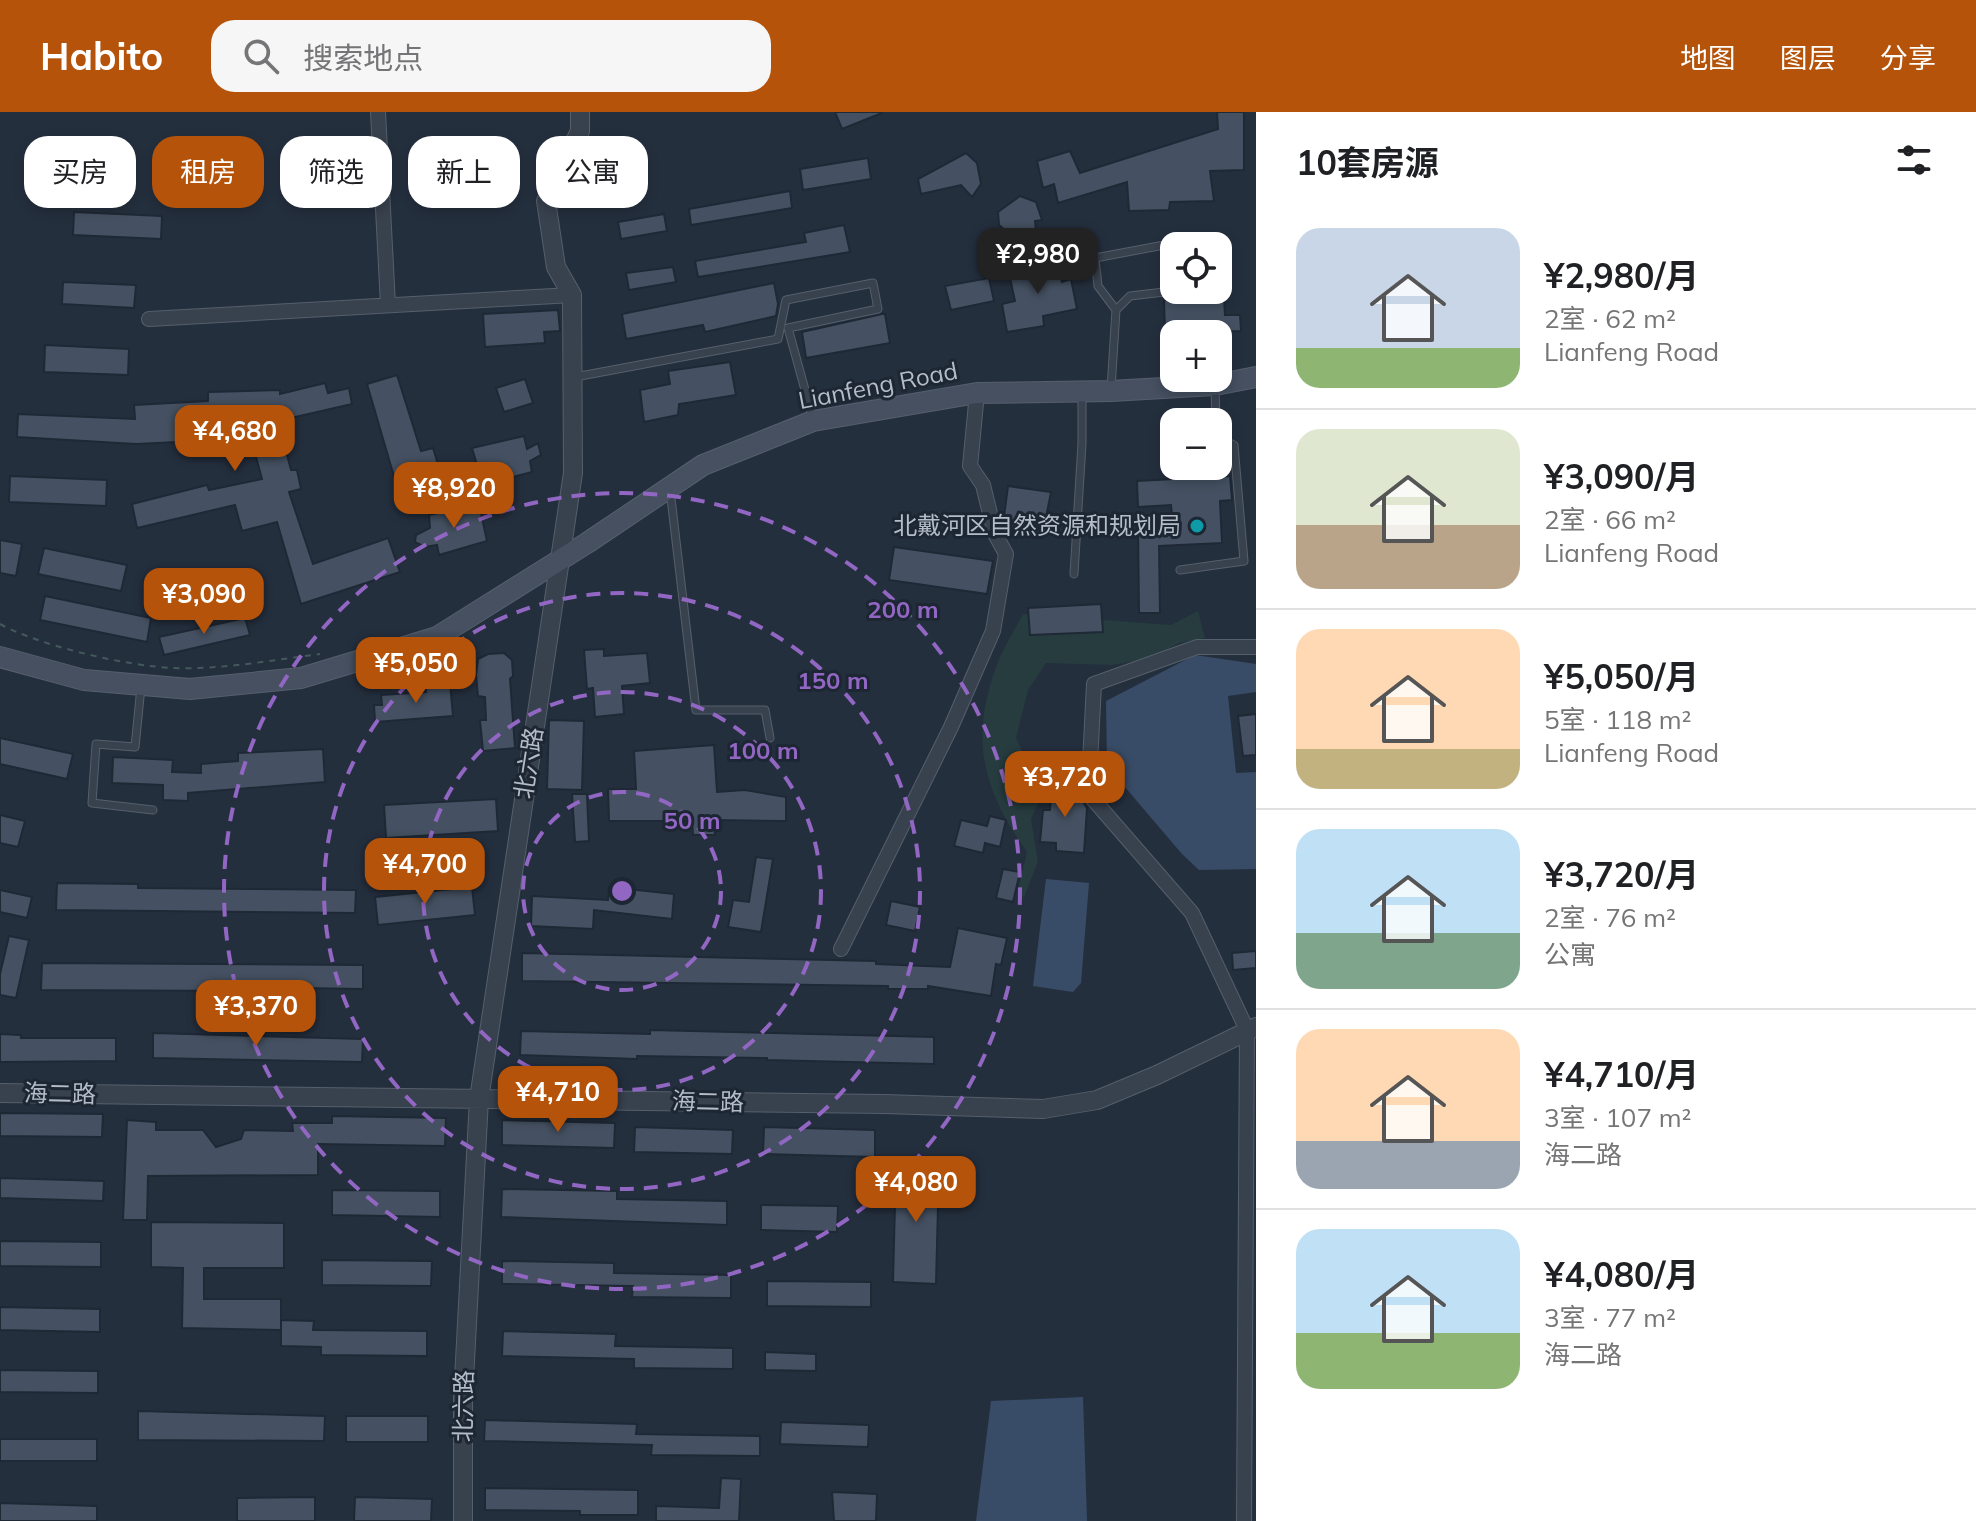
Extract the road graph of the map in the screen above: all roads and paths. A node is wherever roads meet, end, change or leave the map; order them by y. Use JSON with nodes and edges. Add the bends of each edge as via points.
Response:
{"nodes":[{"id":1,"x":378,"y":112,"type":"edge"},
{"id":2,"x":580,"y":112,"type":"edge"},
{"id":3,"x":1160,"y":246,"type":"edge"},
{"id":4,"x":1160,"y":292,"type":"edge"},
{"id":5,"x":572,"y":295,"type":"junction"},
{"id":6,"x":388,"y":305,"type":"junction"},
{"id":7,"x":1116,"y":310,"type":"junction"},
{"id":8,"x":149,"y":319,"type":"dead end"},
{"id":9,"x":1256,"y":377,"type":"edge"},
{"id":10,"x":571,"y":378,"type":"junction"},
{"id":11,"x":1232,"y":382,"type":"edge"},
{"id":12,"x":1160,"y":388,"type":"edge"},
{"id":13,"x":1111,"y":391,"type":"junction"},
{"id":14,"x":1082,"y":392,"type":"junction"},
{"id":15,"x":977,"y":393,"type":"junction"},
{"id":16,"x":813,"y":421,"type":"junction"},
{"id":17,"x":1232,"y":444,"type":"edge"},
{"id":18,"x":669,"y":488,"type":"junction"},
{"id":19,"x":559,"y":560,"type":"junction"},
{"id":20,"x":1180,"y":570,"type":"dead end"},
{"id":21,"x":1074,"y":574,"type":"dead end"},
{"id":22,"x":0,"y":624,"type":"edge"},
{"id":23,"x":1256,"y":647,"type":"edge"},
{"id":24,"x":327,"y":653,"type":"dead end"},
{"id":25,"x":0,"y":657,"type":"edge"},
{"id":26,"x":142,"y":685,"type":"junction"},
{"id":27,"x":770,"y":738,"type":"dead end"},
{"id":28,"x":153,"y":810,"type":"dead end"},
{"id":29,"x":841,"y":949,"type":"dead end"},
{"id":30,"x":1252,"y":1029,"type":"edge"},
{"id":31,"x":0,"y":1093,"type":"edge"},
{"id":32,"x":479,"y":1099,"type":"junction"},
{"id":33,"x":463,"y":1521,"type":"edge"},
{"id":34,"x":1244,"y":1521,"type":"edge"}],
"edges":[{"from":1,"to":6,"type":"street"},
{"from":2,"to":5,"type":"street","name":"北六路","via":[[580,131],[546,201],[556,267]]},
{"from":3,"to":7,"type":"lane","via":[[1095,258],[1098,286]]},
{"from":4,"to":7,"type":"lane","via":[[1130,296]]},
{"from":5,"to":6,"type":"street"},
{"from":5,"to":10,"type":"street","name":"北六路"},
{"from":6,"to":8,"type":"street"},
{"from":7,"to":13,"type":"lane"},
{"from":9,"to":11,"type":"main road","name":"Lianfeng Road"},
{"from":10,"to":16,"type":"lane","via":[[778,339],[786,300],[873,283],[878,309],[788,328]]},
{"from":10,"to":19,"type":"street","name":"北六路","via":[[573,473]]},
{"from":12,"to":13,"type":"main road","name":"Lianfeng Road"},
{"from":13,"to":14,"type":"main road","name":"Lianfeng Road"},
{"from":14,"to":15,"type":"main road","name":"Lianfeng Road"},
{"from":14,"to":21,"type":"lane"},
{"from":15,"to":16,"type":"main road","name":"Lianfeng Road"},
{"from":15,"to":29,"type":"street","via":[[970,466],[983,485],[995,534],[1006,554],[993,631]]},
{"from":16,"to":18,"type":"main road","name":"Lianfeng Road","via":[[703,465]]},
{"from":17,"to":20,"type":"lane","via":[[1244,561]]},
{"from":18,"to":19,"type":"main road","name":"Lianfeng Road"},
{"from":18,"to":27,"type":"lane","via":[[696,710],[765,710]]},
{"from":19,"to":26,"type":"main road","name":"Lianfeng Road","via":[[437,637],[301,678],[190,689]]},
{"from":19,"to":32,"type":"street","name":"北六路"},
{"from":22,"to":24,"type":"path","via":[[83,654],[172,668]]},
{"from":23,"to":30,"type":"street","via":[[1197,647],[1094,684],[1090,763],[1092,798],[1192,913]]},
{"from":25,"to":26,"type":"main road","name":"Lianfeng Road","via":[[84,680]]},
{"from":26,"to":28,"type":"lane","via":[[135,747],[96,744],[92,803]]},
{"from":30,"to":32,"type":"street","name":"海二路","via":[[1097,1100],[1043,1109]]},
{"from":30,"to":34,"type":"street"},
{"from":31,"to":32,"type":"street","name":"海二路"},
{"from":32,"to":33,"type":"street","name":"北六路","via":[[463,1398]]}]}
